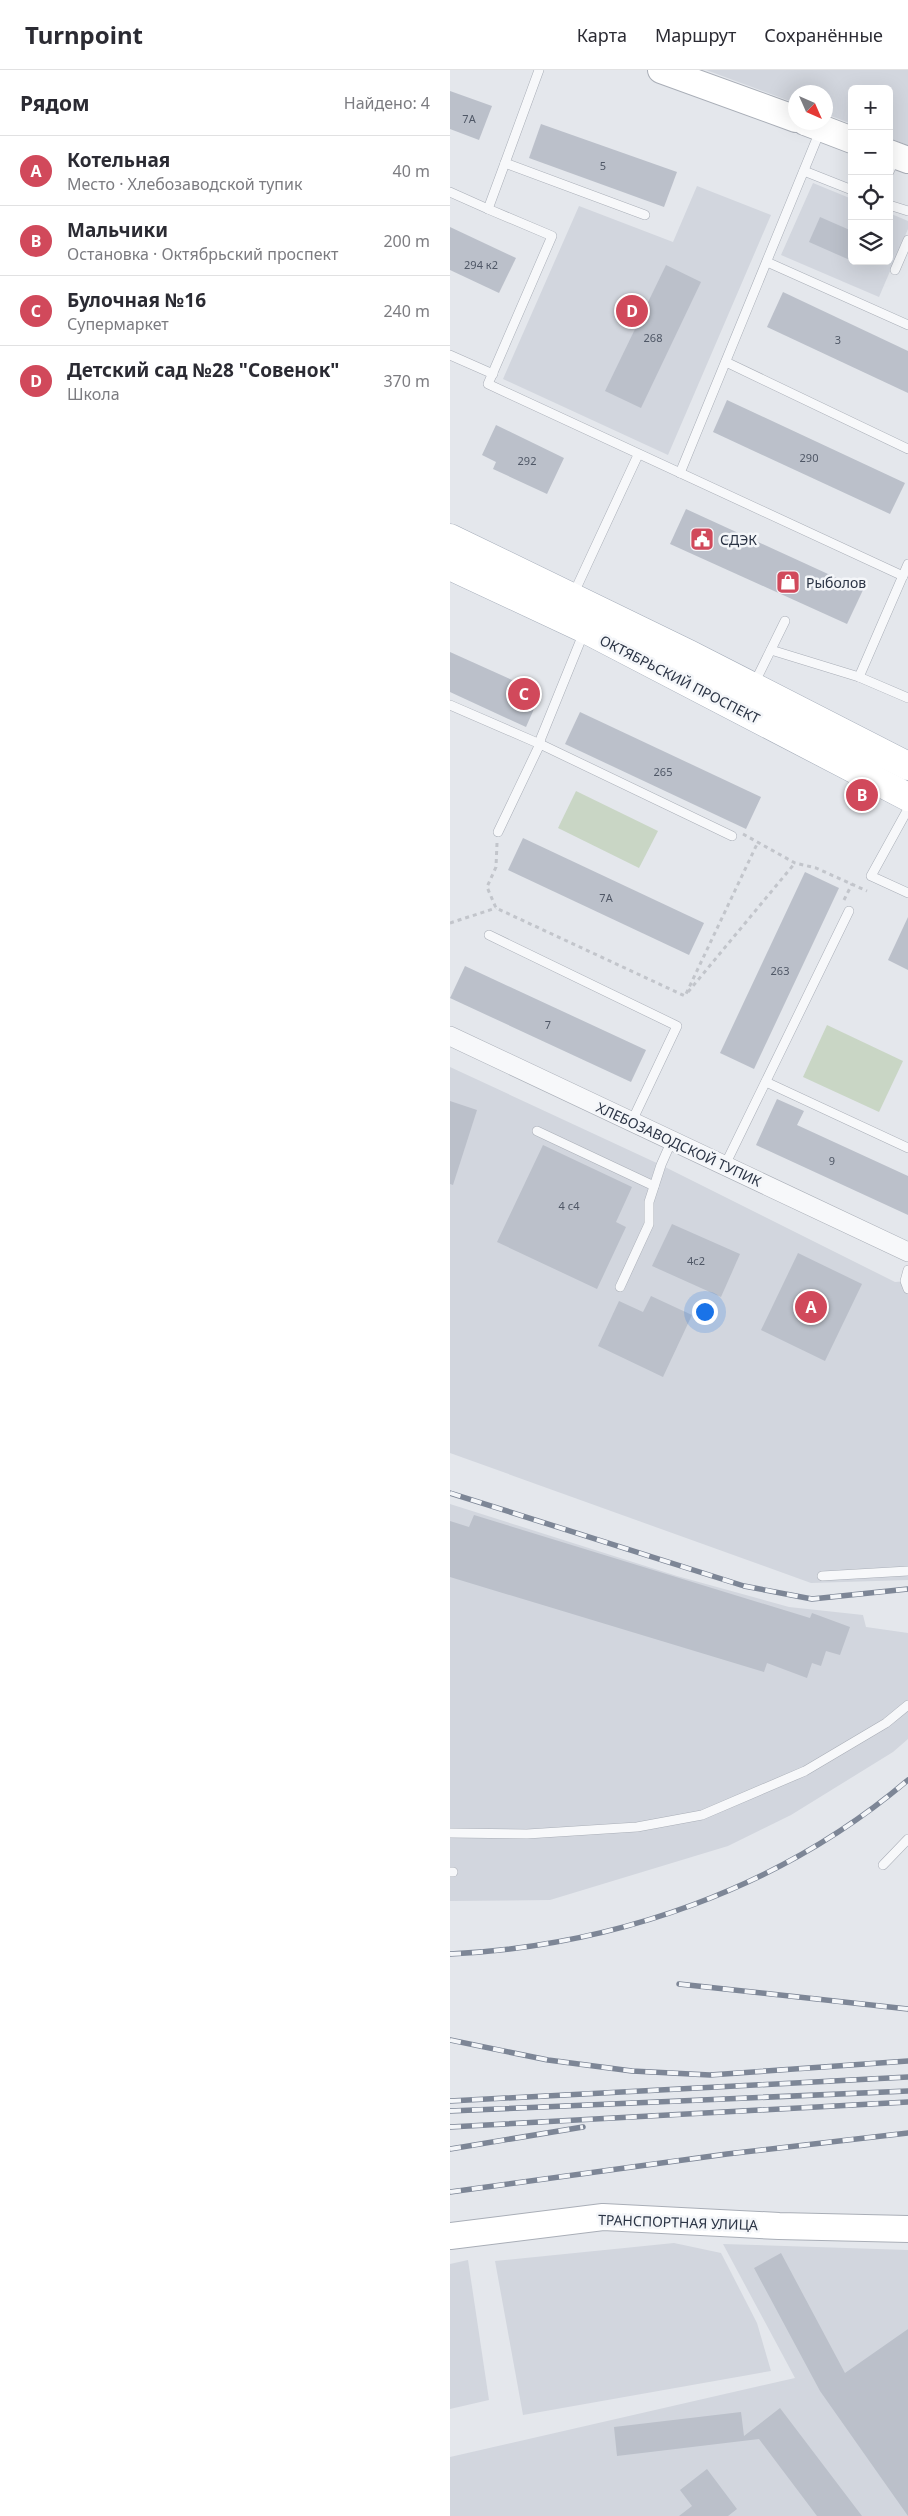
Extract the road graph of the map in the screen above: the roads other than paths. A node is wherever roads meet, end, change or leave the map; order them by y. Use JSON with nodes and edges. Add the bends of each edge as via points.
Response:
{"nodes":[{"id":1,"x":539,"y":70,"type":"edge"},
{"id":2,"x":661,"y":70,"type":"edge"},
{"id":3,"x":788,"y":116,"type":"edge"},
{"id":4,"x":812,"y":130,"type":"edge"},
{"id":5,"x":824,"y":130,"type":"edge"},
{"id":6,"x":848,"y":139,"type":"edge"},
{"id":7,"x":505,"y":163,"type":"junction"},
{"id":8,"x":804,"y":171,"type":"junction"},
{"id":9,"x":848,"y":188,"type":"edge"},
{"id":10,"x":450,"y":192,"type":"edge"},
{"id":11,"x":488,"y":208,"type":"junction"},
{"id":12,"x":645,"y":214,"type":"dead end"},
{"id":13,"x":908,"y":240,"type":"edge"},
{"id":14,"x":767,"y":262,"type":"junction"},
{"id":15,"x":895,"y":270,"type":"dead end"},
{"id":16,"x":908,"y":325,"type":"edge"},
{"id":17,"x":450,"y":355,"type":"edge"},
{"id":18,"x":726,"y":362,"type":"junction"},
{"id":19,"x":493,"y":374,"type":"junction"},
{"id":20,"x":908,"y":449,"type":"edge"},
{"id":21,"x":638,"y":455,"type":"junction"},
{"id":22,"x":680,"y":473,"type":"junction"},
{"id":23,"x":450,"y":538,"type":"edge"},
{"id":24,"x":908,"y":564,"type":"edge"},
{"id":25,"x":450,"y":566,"type":"edge"},
{"id":26,"x":903,"y":576,"type":"junction"},
{"id":27,"x":572,"y":598,"type":"junction"},
{"id":28,"x":785,"y":621,"type":"dead end"},
{"id":29,"x":585,"y":630,"type":"junction"},
{"id":30,"x":771,"y":650,"type":"junction"},
{"id":31,"x":859,"y":677,"type":"junction"},
{"id":32,"x":753,"y":686,"type":"junction"},
{"id":33,"x":908,"y":698,"type":"edge"},
{"id":34,"x":450,"y":705,"type":"edge"},
{"id":35,"x":540,"y":744,"type":"junction"},
{"id":36,"x":908,"y":766,"type":"edge"},
{"id":37,"x":908,"y":797,"type":"edge"},
{"id":38,"x":908,"y":809,"type":"edge"},
{"id":39,"x":498,"y":832,"type":"road end"},
{"id":40,"x":732,"y":836,"type":"dead end"},
{"id":41,"x":908,"y":894,"type":"edge"},
{"id":42,"x":849,"y":911,"type":"dead end"},
{"id":43,"x":489,"y":935,"type":"dead end"},
{"id":44,"x":450,"y":1036,"type":"edge"},
{"id":45,"x":766,"y":1082,"type":"junction"},
{"id":46,"x":632,"y":1121,"type":"junction"},
{"id":47,"x":537,"y":1131,"type":"dead end"},
{"id":48,"x":672,"y":1140,"type":"junction"},
{"id":49,"x":908,"y":1148,"type":"edge"},
{"id":50,"x":725,"y":1165,"type":"junction"},
{"id":51,"x":654,"y":1186,"type":"junction"},
{"id":52,"x":908,"y":1252,"type":"edge"},
{"id":53,"x":908,"y":1270,"type":"edge"},
{"id":54,"x":620,"y":1287,"type":"dead end"},
{"id":55,"x":908,"y":1289,"type":"edge"},
{"id":56,"x":908,"y":1571,"type":"edge"},
{"id":57,"x":822,"y":1576,"type":"dead end"},
{"id":58,"x":908,"y":1705,"type":"edge"},
{"id":59,"x":450,"y":1834,"type":"edge"},
{"id":60,"x":908,"y":1838,"type":"edge"},
{"id":61,"x":883,"y":1865,"type":"dead end"},
{"id":62,"x":908,"y":2229,"type":"edge"},
{"id":63,"x":450,"y":2236,"type":"edge"}],
"edges":[{"from":1,"to":7,"type":"lane"},
{"from":2,"to":3,"type":"street"},
{"from":4,"to":8,"type":"lane"},
{"from":5,"to":6,"type":"street"},
{"from":7,"to":11,"type":"lane"},
{"from":7,"to":12,"type":"lane"},
{"from":8,"to":9,"type":"lane"},
{"from":8,"to":14,"type":"lane"},
{"from":10,"to":11,"type":"lane"},
{"from":11,"to":19,"type":"lane","via":[[552,236]]},
{"from":13,"to":15,"type":"lane"},
{"from":14,"to":16,"type":"lane"},
{"from":14,"to":18,"type":"lane"},
{"from":17,"to":19,"type":"lane"},
{"from":18,"to":20,"type":"lane"},
{"from":18,"to":22,"type":"lane"},
{"from":19,"to":21,"type":"lane","via":[[488,384]]},
{"from":21,"to":22,"type":"lane"},
{"from":21,"to":27,"type":"lane"},
{"from":22,"to":26,"type":"lane"},
{"from":23,"to":27,"type":"main road","name":"ОКТЯБРЬСКИЙ ПРОСПЕКТ"},
{"from":24,"to":26,"type":"lane"},
{"from":25,"to":29,"type":"main road","name":"ОКТЯБРЬСКИЙ ПРОСПЕКТ"},
{"from":26,"to":31,"type":"lane"},
{"from":27,"to":32,"type":"main road","name":"ОКТЯБРЬСКИЙ ПРОСПЕКТ"},
{"from":28,"to":30,"type":"lane"},
{"from":29,"to":35,"type":"lane"},
{"from":29,"to":37,"type":"main road","name":"ОКТЯБРЬСКИЙ ПРОСПЕКТ"},
{"from":30,"to":31,"type":"lane"},
{"from":30,"to":32,"type":"lane"},
{"from":31,"to":33,"type":"lane"},
{"from":32,"to":36,"type":"main road","name":"ОКТЯБРЬСКИЙ ПРОСПЕКТ"},
{"from":34,"to":35,"type":"lane"},
{"from":35,"to":39,"type":"lane"},
{"from":35,"to":40,"type":"lane"},
{"from":38,"to":41,"type":"lane","via":[[871,876]]},
{"from":42,"to":45,"type":"lane"},
{"from":43,"to":46,"type":"lane","via":[[677,1026]]},
{"from":44,"to":46,"type":"street","name":"ХЛЕБОЗАВОДСКОЙ ТУПИК"},
{"from":45,"to":49,"type":"lane"},
{"from":45,"to":50,"type":"lane"},
{"from":46,"to":48,"type":"street","name":"ХЛЕБОЗАВОДСКОЙ ТУПИК"},
{"from":47,"to":51,"type":"lane"},
{"from":48,"to":50,"type":"street","name":"ХЛЕБОЗАВОДСКОЙ ТУПИК"},
{"from":48,"to":51,"type":"lane"},
{"from":50,"to":52,"type":"street","name":"ХЛЕБОЗАВОДСКОЙ ТУПИК"},
{"from":51,"to":54,"type":"lane","via":[[649,1202],[649,1224]]},
{"from":53,"to":55,"type":"lane","via":[[905,1281]]},
{"from":56,"to":57,"type":"lane"},
{"from":58,"to":59,"type":"lane","via":[[886,1723],[805,1770],[702,1816],[637,1826],[527,1834]]},
{"from":60,"to":61,"type":"lane"},
{"from":62,"to":63,"type":"street","name":"ТРАНСПОРТНАЯ УЛИЦА","via":[[603,2217]]}]}
